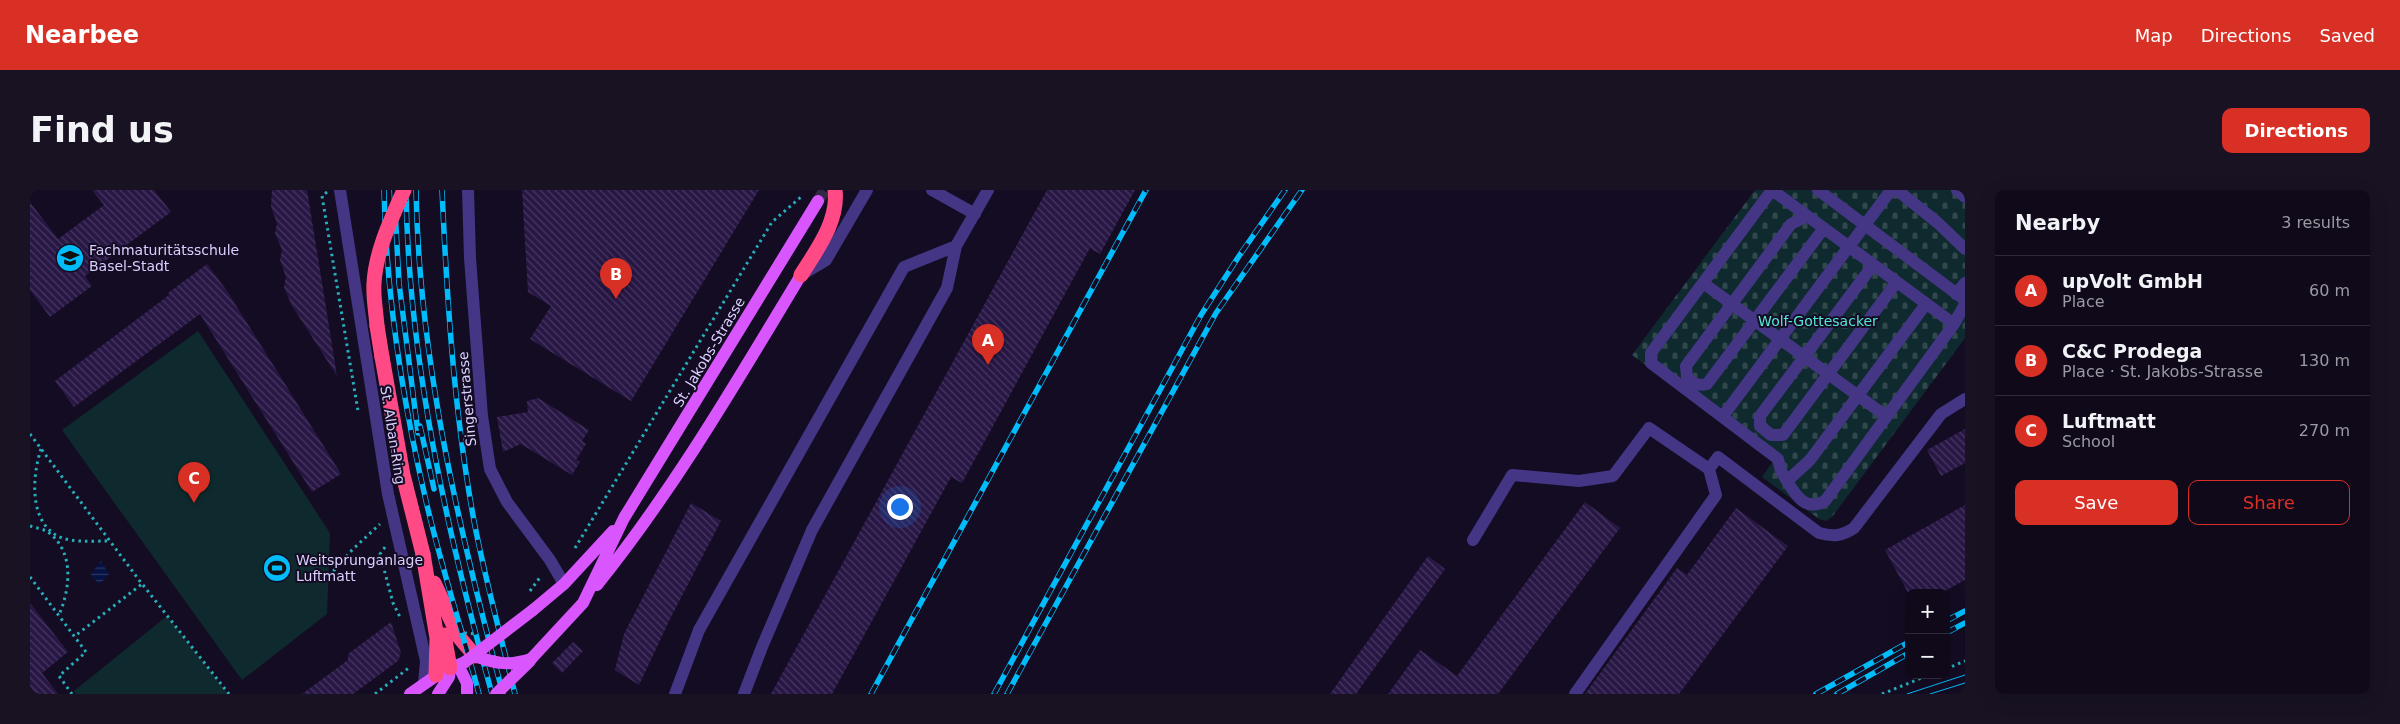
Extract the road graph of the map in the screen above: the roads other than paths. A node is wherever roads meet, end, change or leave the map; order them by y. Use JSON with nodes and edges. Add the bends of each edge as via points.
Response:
{"nodes":[{"id":1,"x":340,"y":190,"type":"edge"},
{"id":2,"x":404,"y":190,"type":"edge"},
{"id":3,"x":468,"y":190,"type":"edge"},
{"id":4,"x":835,"y":190,"type":"edge"},
{"id":5,"x":932,"y":190,"type":"edge"},
{"id":6,"x":988,"y":190,"type":"edge"},
{"id":7,"x":1772,"y":190,"type":"edge"},
{"id":8,"x":1818,"y":190,"type":"edge"},
{"id":9,"x":1891,"y":190,"type":"edge"},
{"id":10,"x":1897,"y":190,"type":"edge"},
{"id":11,"x":1957,"y":190,"type":"edge"},
{"id":12,"x":867,"y":192,"type":"edge"},
{"id":13,"x":1965,"y":197,"type":"edge"},
{"id":14,"x":818,"y":201,"type":"tunnel mouth"},
{"id":15,"x":974,"y":214,"type":"junction"},
{"id":16,"x":1807,"y":216,"type":"junction"},
{"id":17,"x":1864,"y":226,"type":"junction"},
{"id":18,"x":1824,"y":228,"type":"junction"},
{"id":19,"x":956,"y":246,"type":"junction"},
{"id":20,"x":1849,"y":246,"type":"junction"},
{"id":21,"x":1965,"y":249,"type":"edge"},
{"id":22,"x":1873,"y":266,"type":"junction"},
{"id":23,"x":801,"y":275,"type":"junction"},
{"id":24,"x":1704,"y":283,"type":"junction"},
{"id":25,"x":1896,"y":283,"type":"junction"},
{"id":26,"x":1965,"y":283,"type":"edge"},
{"id":27,"x":1960,"y":297,"type":"edge"},
{"id":28,"x":1926,"y":304,"type":"junction"},
{"id":29,"x":1965,"y":304,"type":"edge"},
{"id":30,"x":1733,"y":305,"type":"junction"},
{"id":31,"x":1756,"y":320,"type":"junction"},
{"id":32,"x":1954,"y":324,"type":"junction"},
{"id":33,"x":1780,"y":339,"type":"junction"},
{"id":34,"x":1805,"y":357,"type":"junction"},
{"id":35,"x":1828,"y":374,"type":"junction"},
{"id":36,"x":1858,"y":395,"type":"junction"},
{"id":37,"x":1965,"y":399,"type":"edge"},
{"id":38,"x":1723,"y":416,"type":"junction"},
{"id":39,"x":1886,"y":416,"type":"junction"},
{"id":40,"x":1709,"y":469,"type":"junction"},
{"id":41,"x":1787,"y":481,"type":"junction"},
{"id":42,"x":624,"y":518,"type":"junction"},
{"id":43,"x":1473,"y":540,"type":"dead end"},
{"id":44,"x":423,"y":554,"type":"junction"},
{"id":45,"x":564,"y":584,"type":"junction"},
{"id":46,"x":583,"y":603,"type":"junction"},
{"id":47,"x":531,"y":659,"type":"junction"},
{"id":48,"x":462,"y":663,"type":"junction"},
{"id":49,"x":430,"y":679,"type":"junction"},
{"id":50,"x":410,"y":694,"type":"edge"},
{"id":51,"x":438,"y":694,"type":"edge"},
{"id":52,"x":467,"y":694,"type":"edge"},
{"id":53,"x":496,"y":694,"type":"edge"},
{"id":54,"x":675,"y":694,"type":"edge"},
{"id":55,"x":744,"y":694,"type":"edge"},
{"id":56,"x":1575,"y":694,"type":"edge"}],
"edges":[{"from":1,"to":49,"type":"street","name":"St. Alban-Ring","via":[[388,494]]},
{"from":2,"to":44,"type":"highway","bridge":true,"via":[[383,241],[374,284],[391,414]]},
{"from":3,"to":45,"type":"street","name":"Singerstrasse","via":[[482,416],[490,470],[507,502]]},
{"from":4,"to":23,"type":"highway","via":[[831,218]]},
{"from":5,"to":15,"type":"street"},
{"from":6,"to":15,"type":"street"},
{"from":7,"to":16,"type":"street"},
{"from":7,"to":24,"type":"street"},
{"from":8,"to":17,"type":"street"},
{"from":9,"to":17,"type":"street"},
{"from":10,"to":21,"type":"street"},
{"from":11,"to":13,"type":"street"},
{"from":12,"to":23,"type":"street","via":[[826,260]]},
{"from":14,"to":42,"type":"main road","name":"St. Jakobs-Strasse"},
{"from":15,"to":19,"type":"street"},
{"from":16,"to":18,"type":"street"},
{"from":16,"to":30,"type":"street","via":[[1791,224]]},
{"from":17,"to":20,"type":"street"},
{"from":17,"to":27,"type":"street"},
{"from":18,"to":20,"type":"street"},
{"from":18,"to":31,"type":"street"},
{"from":19,"to":54,"type":"street","via":[[904,267],[699,630]]},
{"from":19,"to":55,"type":"street","via":[[947,288],[812,530]]},
{"from":20,"to":22,"type":"street"},
{"from":20,"to":33,"type":"street"},
{"from":22,"to":25,"type":"street"},
{"from":22,"to":34,"type":"street"},
{"from":23,"to":46,"type":"main road","via":[[709,427],[649,518]]},
{"from":24,"to":30,"type":"street"},
{"from":24,"to":38,"type":"street","via":[[1651,353],[1651,362]]},
{"from":25,"to":28,"type":"street"},
{"from":25,"to":35,"type":"street"},
{"from":26,"to":27,"type":"street"},
{"from":28,"to":32,"type":"street"},
{"from":28,"to":36,"type":"street"},
{"from":29,"to":32,"type":"street"},
{"from":30,"to":31,"type":"street"},
{"from":30,"to":31,"type":"street","via":[[1686,366],[1691,382],[1707,384]]},
{"from":31,"to":33,"type":"street"},
{"from":32,"to":39,"type":"street"},
{"from":33,"to":34,"type":"street"},
{"from":33,"to":38,"type":"street"},
{"from":34,"to":35,"type":"street"},
{"from":34,"to":35,"type":"street","via":[[1760,416],[1760,426],[1771,435],[1783,435]]},
{"from":35,"to":36,"type":"street"},
{"from":36,"to":39,"type":"street"},
{"from":36,"to":41,"type":"street","via":[[1810,460]]},
{"from":37,"to":40,"type":"street","via":[[1941,414],[1854,528],[1843,535],[1819,533],[1718,457]]},
{"from":38,"to":41,"type":"street","via":[[1778,459]]},
{"from":39,"to":41,"type":"street","via":[[1825,501],[1807,504],[1796,496]]},
{"from":40,"to":43,"type":"street","via":[[1649,428],[1613,476],[1579,481],[1512,475]]},
{"from":40,"to":56,"type":"street","via":[[1716,494]]},
{"from":42,"to":45,"type":"main road","name":"St. Jakobs-Strasse"},
{"from":42,"to":46,"type":"main road","name":"St. Jakobs-Strasse"},
{"from":44,"to":48,"type":"highway","via":[[459,638]]},
{"from":44,"to":48,"type":"highway","via":[[446,643]]},
{"from":44,"to":49,"type":"highway","via":[[438,645]]},
{"from":45,"to":48,"type":"main road","name":"St. Jakobs-Strasse","bridge":true},
{"from":46,"to":47,"type":"main road","name":"St. Jakobs-Strasse"},
{"from":47,"to":48,"type":"main road","bridge":true,"via":[[512,665],[490,661]]},
{"from":47,"to":53,"type":"main road","name":"St. Jakobs-Strasse","bridge":true},
{"from":48,"to":49,"type":"main road","name":"St. Jakobs-Strasse"},
{"from":48,"to":51,"type":"main road"},
{"from":48,"to":52,"type":"main road"},
{"from":49,"to":50,"type":"main road","name":"St. Jakobs-Strasse"}]}
